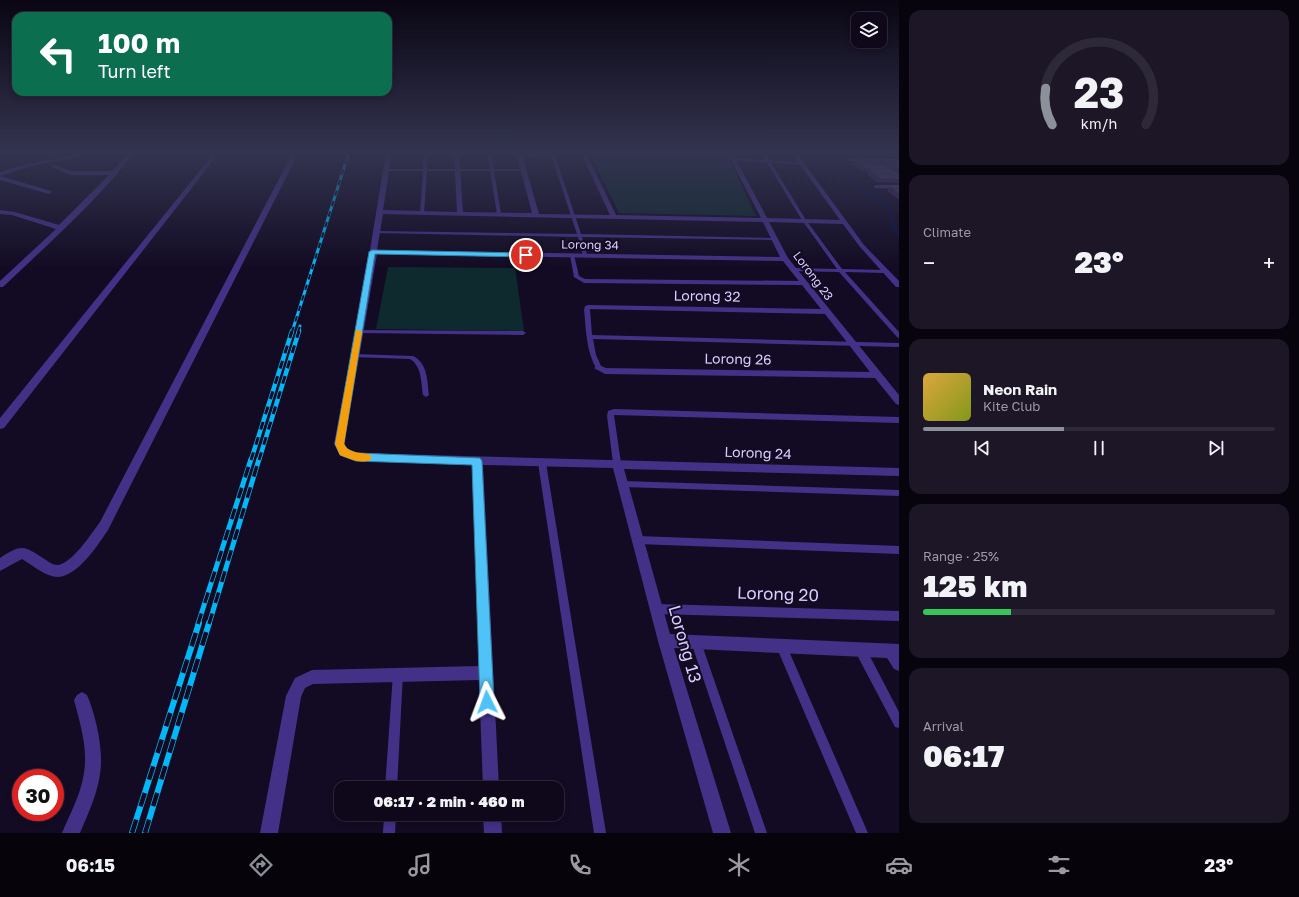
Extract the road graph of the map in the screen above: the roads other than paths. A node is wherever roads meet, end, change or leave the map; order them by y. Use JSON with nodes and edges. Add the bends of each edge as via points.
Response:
{"nodes":[{"id":1,"x":45,"y":191,"type":"edge"},
{"id":2,"x":97,"y":191,"type":"edge"},
{"id":3,"x":186,"y":191,"type":"edge"},
{"id":4,"x":276,"y":191,"type":"edge"},
{"id":5,"x":383,"y":191,"type":"edge"},
{"id":6,"x":424,"y":191,"type":"edge"},
{"id":7,"x":459,"y":191,"type":"edge"},
{"id":8,"x":495,"y":191,"type":"edge"},
{"id":9,"x":530,"y":191,"type":"edge"},
{"id":10,"x":565,"y":191,"type":"edge"},
{"id":11,"x":602,"y":191,"type":"edge"},
{"id":12,"x":749,"y":191,"type":"edge"},
{"id":13,"x":786,"y":191,"type":"edge"},
{"id":14,"x":822,"y":191,"type":"edge"},
{"id":15,"x":49,"y":192,"type":"dead end"},
{"id":16,"x":0,"y":212,"type":"edge"},
{"id":17,"x":380,"y":212,"type":"junction"},
{"id":18,"x":422,"y":213,"type":"junction"},
{"id":19,"x":460,"y":214,"type":"junction"},
{"id":20,"x":499,"y":214,"type":"junction"},
{"id":21,"x":536,"y":215,"type":"junction"},
{"id":22,"x":574,"y":216,"type":"junction"},
{"id":23,"x":614,"y":216,"type":"junction"},
{"id":24,"x":763,"y":219,"type":"junction"},
{"id":25,"x":804,"y":220,"type":"junction"},
{"id":26,"x":845,"y":222,"type":"junction"},
{"id":27,"x":61,"y":228,"type":"junction"},
{"id":28,"x":377,"y":232,"type":"junction"},
{"id":29,"x":580,"y":236,"type":"junction"},
{"id":30,"x":773,"y":239,"type":"junction"},
{"id":31,"x":372,"y":252,"type":"junction"},
{"id":32,"x":572,"y":255,"type":"junction"},
{"id":33,"x":585,"y":255,"type":"junction"},
{"id":34,"x":785,"y":259,"type":"junction"},
{"id":35,"x":793,"y":270,"type":"junction"},
{"id":36,"x":841,"y":271,"type":"junction"},
{"id":37,"x":884,"y":271,"type":"junction"},
{"id":38,"x":802,"y":283,"type":"junction"},
{"id":39,"x":0,"y":285,"type":"edge"},
{"id":40,"x":899,"y":285,"type":"edge"},
{"id":41,"x":588,"y":307,"type":"joint"},
{"id":42,"x":825,"y":312,"type":"junction"},
{"id":43,"x":358,"y":332,"type":"junction"},
{"id":44,"x":523,"y":333,"type":"dead end"},
{"id":45,"x":899,"y":336,"type":"edge"},
{"id":46,"x":590,"y":337,"type":"junction"},
{"id":47,"x":852,"y":344,"type":"junction"},
{"id":48,"x":899,"y":345,"type":"edge"},
{"id":49,"x":354,"y":356,"type":"junction"},
{"id":50,"x":599,"y":368,"type":"joint"},
{"id":51,"x":877,"y":375,"type":"junction"},
{"id":52,"x":426,"y":395,"type":"dead end"},
{"id":53,"x":899,"y":402,"type":"edge"},
{"id":54,"x":899,"y":420,"type":"edge"},
{"id":55,"x":0,"y":425,"type":"edge"},
{"id":56,"x":477,"y":461,"type":"junction"},
{"id":57,"x":542,"y":463,"type":"junction"},
{"id":58,"x":617,"y":463,"type":"junction"},
{"id":59,"x":899,"y":472,"type":"edge"},
{"id":60,"x":623,"y":484,"type":"junction"},
{"id":61,"x":899,"y":493,"type":"edge"},
{"id":62,"x":638,"y":540,"type":"junction"},
{"id":63,"x":899,"y":550,"type":"edge"},
{"id":64,"x":0,"y":565,"type":"edge"},
{"id":65,"x":656,"y":609,"type":"junction"},
{"id":66,"x":899,"y":616,"type":"edge"},
{"id":67,"x":665,"y":641,"type":"junction"},
{"id":68,"x":696,"y":642,"type":"junction"},
{"id":69,"x":781,"y":646,"type":"junction"},
{"id":70,"x":860,"y":649,"type":"junction"},
{"id":71,"x":895,"y":651,"type":"edge"},
{"id":72,"x":899,"y":664,"type":"edge"},
{"id":73,"x":486,"y":673,"type":"junction"},
{"id":74,"x":398,"y":674,"type":"junction"},
{"id":75,"x":82,"y":700,"type":"dead end"},
{"id":76,"x":899,"y":723,"type":"edge"},
{"id":77,"x":391,"y":781,"type":"edge"},
{"id":78,"x":491,"y":781,"type":"edge"},
{"id":79,"x":390,"y":821,"type":"edge"},
{"id":80,"x":492,"y":821,"type":"edge"},
{"id":81,"x":71,"y":833,"type":"edge"},
{"id":82,"x":269,"y":833,"type":"edge"},
{"id":83,"x":389,"y":833,"type":"edge"},
{"id":84,"x":493,"y":833,"type":"edge"},
{"id":85,"x":600,"y":833,"type":"edge"},
{"id":86,"x":722,"y":833,"type":"edge"},
{"id":87,"x":761,"y":833,"type":"edge"},
{"id":88,"x":862,"y":833,"type":"edge"}],
"edges":[{"from":1,"to":15,"type":"street"},
{"from":2,"to":27,"type":"street"},
{"from":3,"to":55,"type":"street"},
{"from":4,"to":64,"type":"street","via":[[104,526],[92,544],[70,567],[58,571],[24,553],[18,553]]},
{"from":5,"to":17,"type":"street","name":"Lorong 24"},
{"from":6,"to":18,"type":"lane"},
{"from":7,"to":19,"type":"street"},
{"from":8,"to":20,"type":"lane"},
{"from":9,"to":21,"type":"street"},
{"from":10,"to":22,"type":"lane"},
{"from":11,"to":23,"type":"street"},
{"from":12,"to":24,"type":"street","name":"Lorong 23"},
{"from":13,"to":25,"type":"lane"},
{"from":14,"to":26,"type":"street"},
{"from":16,"to":27,"type":"street","via":[[13,213]]},
{"from":17,"to":18,"type":"street"},
{"from":17,"to":28,"type":"street","name":"Lorong 24"},
{"from":18,"to":19,"type":"street"},
{"from":19,"to":20,"type":"street"},
{"from":20,"to":21,"type":"street"},
{"from":21,"to":22,"type":"street"},
{"from":22,"to":23,"type":"street"},
{"from":22,"to":29,"type":"lane"},
{"from":23,"to":24,"type":"street"},
{"from":24,"to":25,"type":"street"},
{"from":24,"to":30,"type":"street","name":"Lorong 23"},
{"from":25,"to":26,"type":"street"},
{"from":25,"to":36,"type":"lane"},
{"from":26,"to":37,"type":"street"},
{"from":27,"to":39,"type":"street"},
{"from":28,"to":29,"type":"lane"},
{"from":28,"to":31,"type":"street","name":"Lorong 24"},
{"from":29,"to":30,"type":"lane"},
{"from":29,"to":33,"type":"lane"},
{"from":30,"to":34,"type":"street","name":"Lorong 23"},
{"from":31,"to":32,"type":"street","name":"Lorong 34"},
{"from":31,"to":43,"type":"street","name":"Lorong 24"},
{"from":32,"to":33,"type":"street","name":"Lorong 34"},
{"from":32,"to":38,"type":"lane","via":[[577,277],[584,280]]},
{"from":33,"to":34,"type":"street","name":"Lorong 34"},
{"from":34,"to":35,"type":"street","name":"Lorong 23"},
{"from":35,"to":36,"type":"lane"},
{"from":35,"to":38,"type":"street","name":"Lorong 23"},
{"from":36,"to":37,"type":"lane"},
{"from":36,"to":45,"type":"lane"},
{"from":37,"to":40,"type":"street"},
{"from":38,"to":42,"type":"street","name":"Lorong 23"},
{"from":41,"to":42,"type":"street","name":"Lorong 32"},
{"from":41,"to":46,"type":"lane","via":[[586,309]]},
{"from":42,"to":47,"type":"street","name":"Lorong 23"},
{"from":43,"to":44,"type":"lane"},
{"from":43,"to":49,"type":"street","name":"Lorong 24"},
{"from":46,"to":47,"type":"lane"},
{"from":46,"to":50,"type":"lane"},
{"from":47,"to":48,"type":"lane"},
{"from":47,"to":51,"type":"street","name":"Lorong 23"},
{"from":49,"to":52,"type":"lane","via":[[416,358],[421,366]]},
{"from":49,"to":56,"type":"street","name":"Lorong 24","via":[[339,444],[344,452],[356,457]]},
{"from":50,"to":51,"type":"street","name":"Lorong 26","via":[[605,371]]},
{"from":51,"to":53,"type":"street","name":"Lorong 23"},
{"from":54,"to":58,"type":"lane","via":[[614,412],[610,413],[610,416]]},
{"from":56,"to":57,"type":"street","name":"Lorong 24"},
{"from":56,"to":73,"type":"street"},
{"from":57,"to":58,"type":"street","name":"Lorong 24"},
{"from":57,"to":85,"type":"lane"},
{"from":58,"to":59,"type":"street","name":"Lorong 24"},
{"from":58,"to":60,"type":"street","name":"Lorong 13"},
{"from":60,"to":61,"type":"lane"},
{"from":60,"to":62,"type":"street","name":"Lorong 13"},
{"from":62,"to":63,"type":"lane"},
{"from":62,"to":65,"type":"street","name":"Lorong 13"},
{"from":65,"to":66,"type":"lane","name":"Lorong 20"},
{"from":65,"to":67,"type":"street","name":"Lorong 13"},
{"from":67,"to":68,"type":"street"},
{"from":67,"to":86,"type":"street","name":"Lorong 13"},
{"from":68,"to":69,"type":"street"},
{"from":68,"to":87,"type":"lane"},
{"from":69,"to":70,"type":"street"},
{"from":69,"to":88,"type":"lane"},
{"from":70,"to":71,"type":"street"},
{"from":70,"to":76,"type":"lane"},
{"from":71,"to":72,"type":"street"},
{"from":73,"to":74,"type":"street"},
{"from":73,"to":78,"type":"street"},
{"from":74,"to":77,"type":"lane"},
{"from":74,"to":82,"type":"street","via":[[312,677],[300,683],[294,696]]},
{"from":75,"to":81,"type":"street","via":[[92,743],[94,768]]},
{"from":79,"to":83,"type":"lane"},
{"from":80,"to":84,"type":"street"}]}
